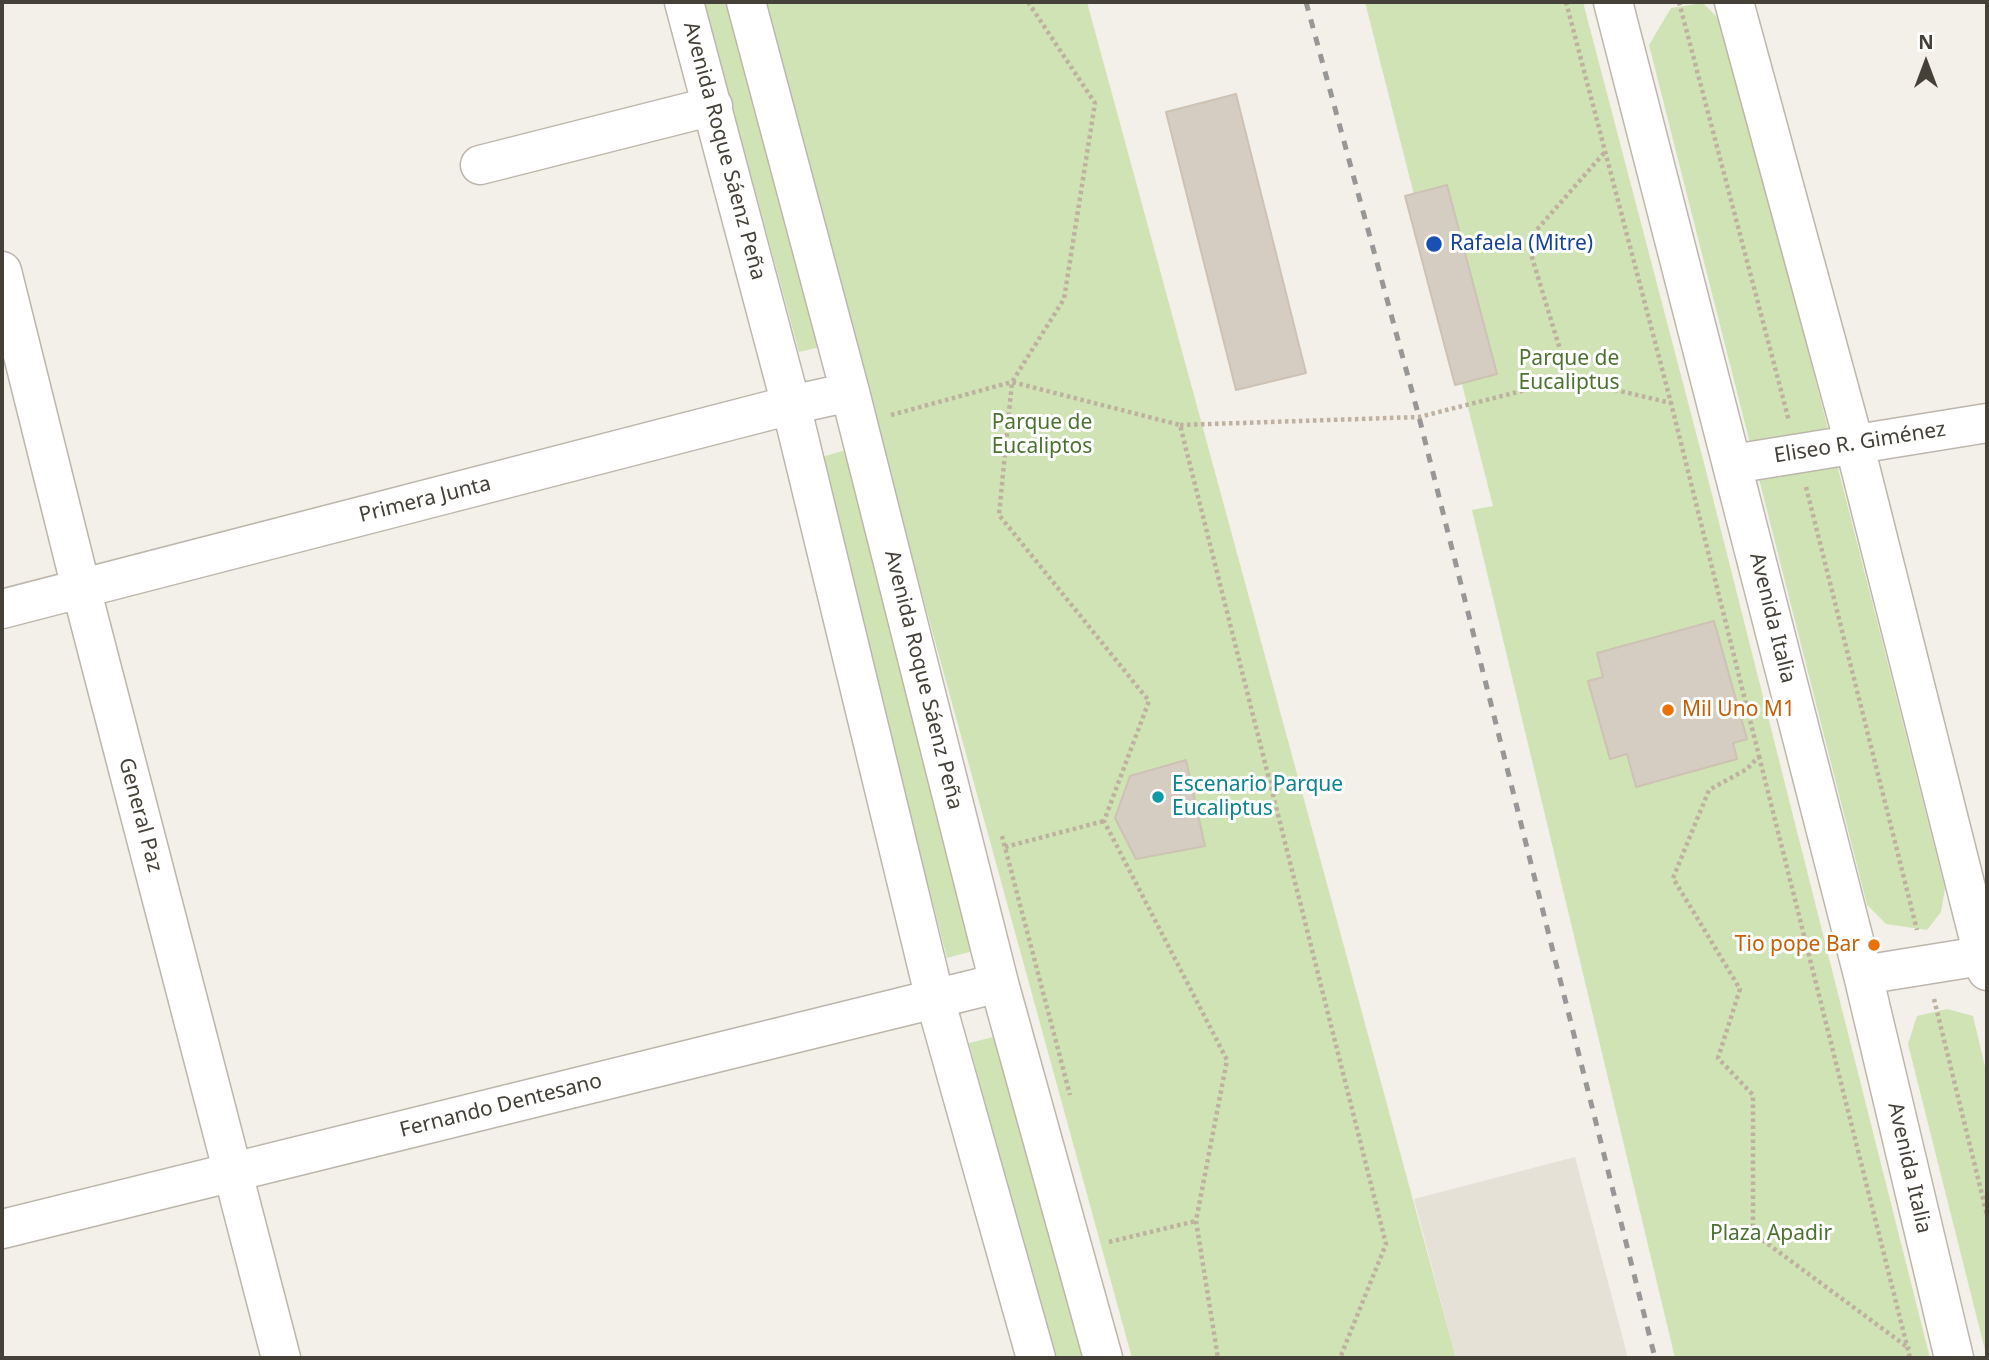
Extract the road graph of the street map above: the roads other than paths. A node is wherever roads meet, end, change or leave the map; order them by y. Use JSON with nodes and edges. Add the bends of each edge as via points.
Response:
{"nodes":[{"id":1,"x":684,"y":2,"type":"edge"},
{"id":2,"x":746,"y":2,"type":"edge"},
{"id":3,"x":1613,"y":2,"type":"edge"},
{"id":4,"x":1734,"y":2,"type":"edge"},
{"id":5,"x":713,"y":106,"type":"junction"},
{"id":6,"x":480,"y":165,"type":"dead end"},
{"id":7,"x":2,"y":271,"type":"edge"},
{"id":8,"x":850,"y":392,"type":"junction"},
{"id":9,"x":790,"y":405,"type":"junction"},
{"id":10,"x":1987,"y":423,"type":"edge"},
{"id":11,"x":1854,"y":443,"type":"junction"},
{"id":12,"x":1733,"y":464,"type":"junction"},
{"id":13,"x":81,"y":588,"type":"junction"},
{"id":14,"x":2,"y":609,"type":"edge"},
{"id":15,"x":1986,"y":960,"type":"edge"},
{"id":16,"x":1863,"y":975,"type":"junction"},
{"id":17,"x":999,"y":983,"type":"junction"},
{"id":18,"x":935,"y":999,"type":"junction"},
{"id":19,"x":233,"y":1172,"type":"junction"},
{"id":20,"x":2,"y":1229,"type":"edge"},
{"id":21,"x":281,"y":1358,"type":"edge"},
{"id":22,"x":1036,"y":1358,"type":"edge"},
{"id":23,"x":1103,"y":1358,"type":"edge"},
{"id":24,"x":1954,"y":1358,"type":"edge"}],
"edges":[{"from":1,"to":5,"type":"street","name":"Avenida Roque Sáenz Peña"},
{"from":2,"to":8,"type":"street","name":"Avenida Roque Sáenz Peña"},
{"from":3,"to":12,"type":"street","name":"Avenida Italia"},
{"from":4,"to":11,"type":"street"},
{"from":5,"to":6,"type":"street"},
{"from":5,"to":9,"type":"street","name":"Avenida Roque Sáenz Peña"},
{"from":7,"to":13,"type":"street","name":"General Paz"},
{"from":8,"to":9,"type":"street","name":"Primera Junta"},
{"from":8,"to":17,"type":"street","name":"Avenida Roque Sáenz Peña"},
{"from":9,"to":13,"type":"street","name":"Primera Junta"},
{"from":9,"to":18,"type":"street","name":"Avenida Roque Sáenz Peña"},
{"from":10,"to":11,"type":"street","name":"Eliseo R. Giménez"},
{"from":11,"to":12,"type":"street","name":"Eliseo R. Giménez"},
{"from":11,"to":15,"type":"street"},
{"from":12,"to":16,"type":"street","name":"Avenida Italia"},
{"from":13,"to":14,"type":"street","name":"Primera Junta"},
{"from":13,"to":19,"type":"street","name":"General Paz"},
{"from":15,"to":16,"type":"street"},
{"from":16,"to":24,"type":"street","name":"Avenida Italia"},
{"from":17,"to":18,"type":"street","name":"Fernando Dentesano"},
{"from":17,"to":23,"type":"street","name":"Avenida Roque Sáenz Peña"},
{"from":18,"to":19,"type":"street","name":"Fernando Dentesano"},
{"from":18,"to":22,"type":"street","name":"Avenida Roque Sáenz Peña"},
{"from":19,"to":20,"type":"street","name":"Fernando Dentesano"},
{"from":19,"to":21,"type":"street","name":"General Paz"}]}
